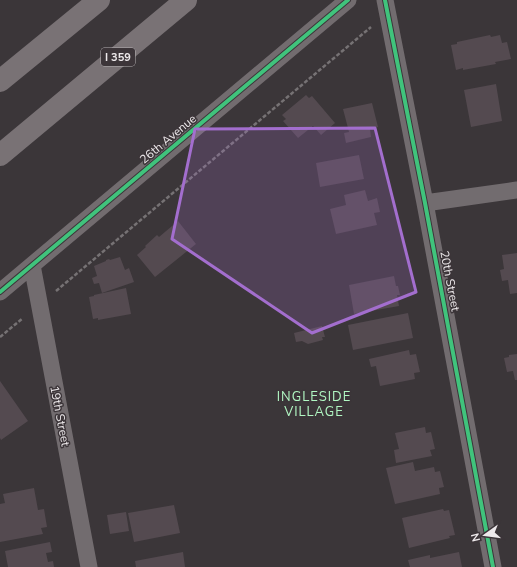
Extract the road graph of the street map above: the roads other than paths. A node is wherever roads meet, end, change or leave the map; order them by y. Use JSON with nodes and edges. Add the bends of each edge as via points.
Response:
{"nodes":[{"id":1,"x":99,"y":0,"type":"edge"},
{"id":2,"x":186,"y":0,"type":"edge"},
{"id":3,"x":348,"y":0,"type":"edge"},
{"id":4,"x":386,"y":6,"type":"edge"},
{"id":5,"x":0,"y":81,"type":"edge"},
{"id":6,"x":0,"y":155,"type":"edge"},
{"id":7,"x":517,"y":190,"type":"edge"},
{"id":8,"x":426,"y":203,"type":"junction"},
{"id":9,"x":32,"y":265,"type":"junction"},
{"id":10,"x":0,"y":292,"type":"edge"},
{"id":11,"x":88,"y":567,"type":"edge"},
{"id":12,"x":493,"y":567,"type":"edge"}],
"edges":[{"from":1,"to":5,"type":"highway"},
{"from":2,"to":6,"type":"highway","number":"I 359"},
{"from":3,"to":9,"type":"street","name":"26th Avenue"},
{"from":4,"to":8,"type":"street","name":"20th Street"},
{"from":7,"to":8,"type":"street"},
{"from":8,"to":12,"type":"street","name":"20th Street"},
{"from":9,"to":10,"type":"street","name":"26th Avenue"},
{"from":9,"to":11,"type":"street","name":"19th Street"}]}
